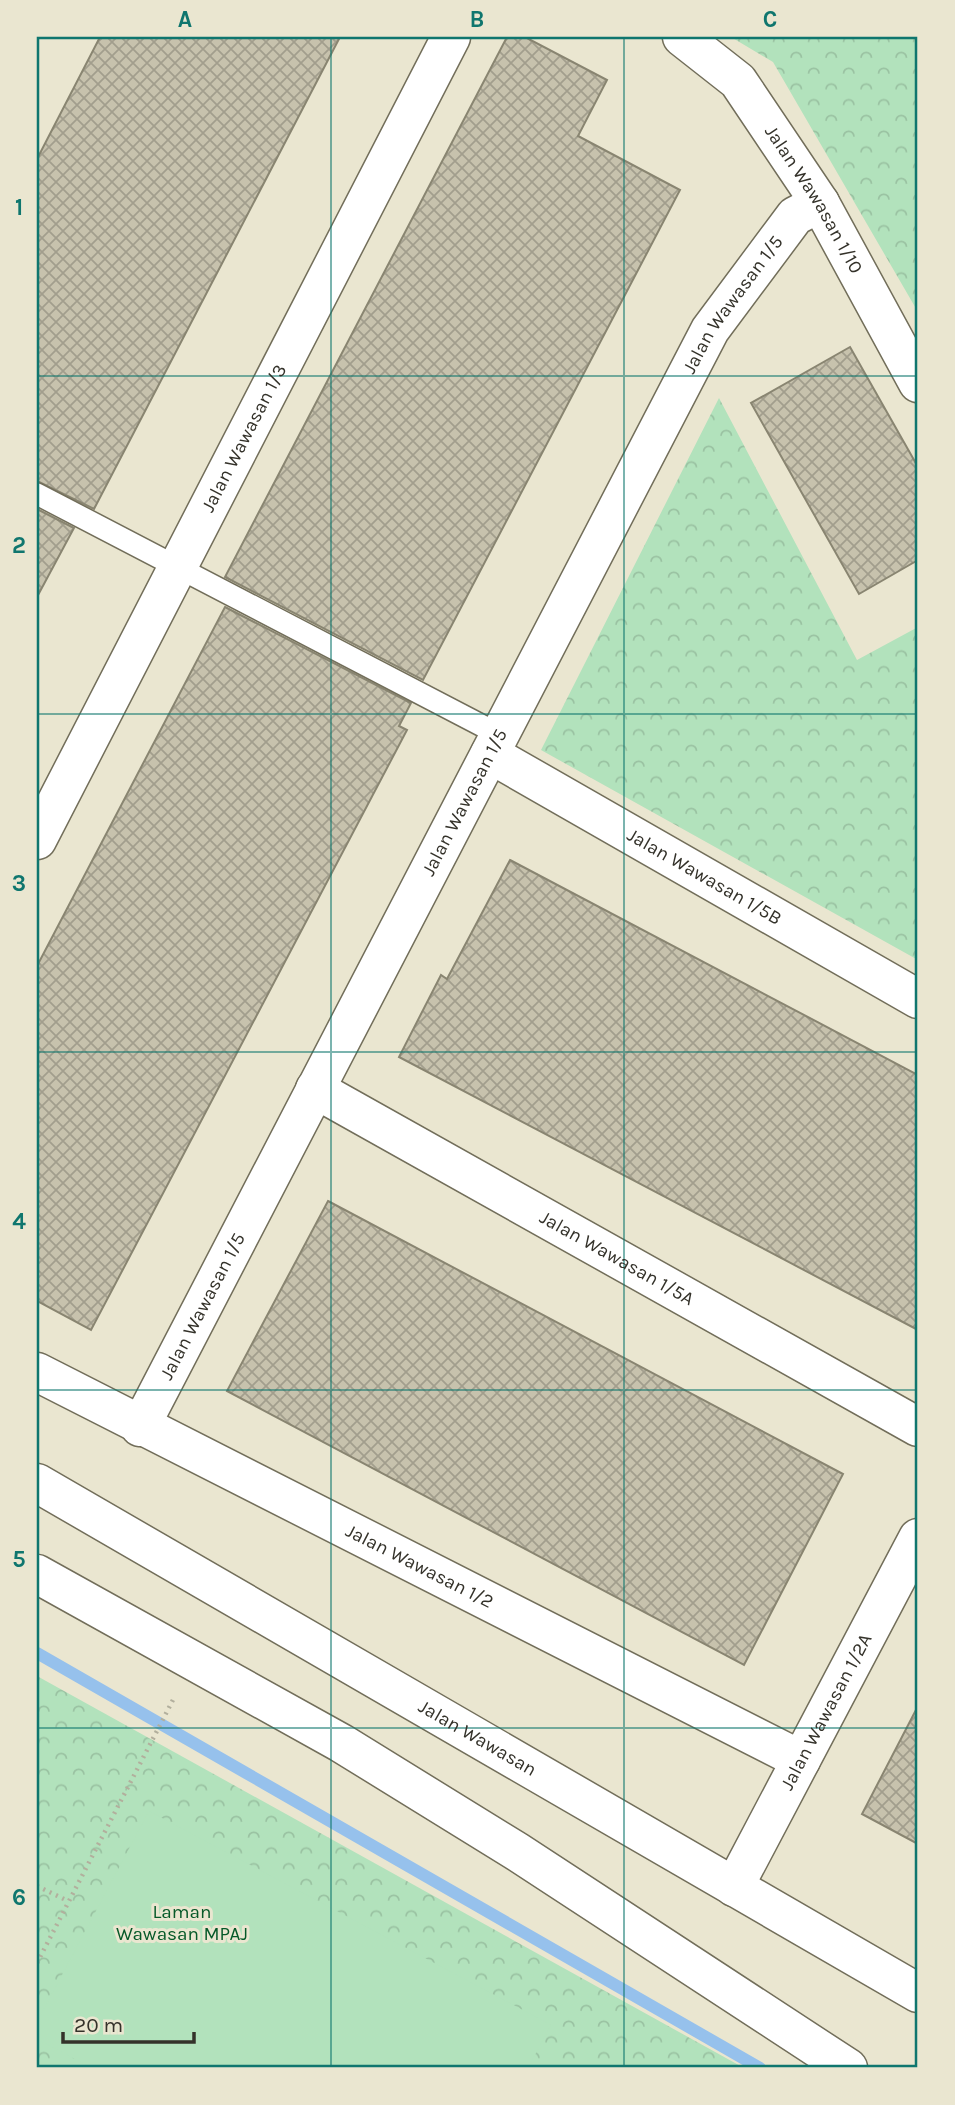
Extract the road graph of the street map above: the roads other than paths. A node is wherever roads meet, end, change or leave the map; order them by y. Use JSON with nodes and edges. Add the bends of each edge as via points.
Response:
{"nodes":[{"id":1,"x":451,"y":37,"type":"edge"},
{"id":2,"x":682,"y":37,"type":"edge"},
{"id":3,"x":820,"y":203,"type":"junction"},
{"id":4,"x":918,"y":383,"type":"edge"},
{"id":5,"x":37,"y":494,"type":"edge"},
{"id":6,"x":178,"y":567,"type":"junction"},
{"id":7,"x":495,"y":745,"type":"junction"},
{"id":8,"x":37,"y":840,"type":"edge"},
{"id":9,"x":918,"y":999,"type":"edge"},
{"id":10,"x":315,"y":1089,"type":"junction"},
{"id":11,"x":37,"y":1373,"type":"edge"},
{"id":12,"x":140,"y":1427,"type":"junction"},
{"id":13,"x":918,"y":1427,"type":"edge"},
{"id":14,"x":37,"y":1483,"type":"edge"},
{"id":15,"x":918,"y":1538,"type":"edge"},
{"id":16,"x":37,"y":1574,"type":"edge"},
{"id":17,"x":801,"y":1760,"type":"junction"},
{"id":18,"x":734,"y":1887,"type":"junction"},
{"id":19,"x":918,"y":1993,"type":"edge"},
{"id":20,"x":848,"y":2068,"type":"edge"}],
"edges":[{"from":1,"to":6,"type":"street","name":"Jalan Wawasan 1/3"},
{"from":2,"to":3,"type":"street","name":"Jalan Wawasan 1/10","via":[[738,81]]},
{"from":3,"to":4,"type":"street","name":"Jalan Wawasan 1/10"},
{"from":3,"to":7,"type":"street","name":"Jalan Wawasan 1/5","via":[[795,216],[710,330]]},
{"from":5,"to":6,"type":"lane"},
{"from":6,"to":7,"type":"lane"},
{"from":6,"to":8,"type":"street","name":"Jalan Wawasan 1/3"},
{"from":7,"to":9,"type":"street","name":"Jalan Wawasan 1/5B"},
{"from":7,"to":10,"type":"street","name":"Jalan Wawasan 1/5"},
{"from":10,"to":12,"type":"street","name":"Jalan Wawasan 1/5"},
{"from":10,"to":13,"type":"street","name":"Jalan Wawasan 1/5A"},
{"from":11,"to":12,"type":"street","name":"Jalan Wawasan 1/2"},
{"from":12,"to":17,"type":"street","name":"Jalan Wawasan 1/2"},
{"from":14,"to":18,"type":"street","name":"Jalan Wawasan"},
{"from":15,"to":17,"type":"street","name":"Jalan Wawasan 1/2A"},
{"from":16,"to":20,"type":"street","via":[[341,1743],[516,1851]]},
{"from":17,"to":18,"type":"street","name":"Jalan Wawasan 1/2A"},
{"from":18,"to":19,"type":"street","name":"Jalan Wawasan"}]}
